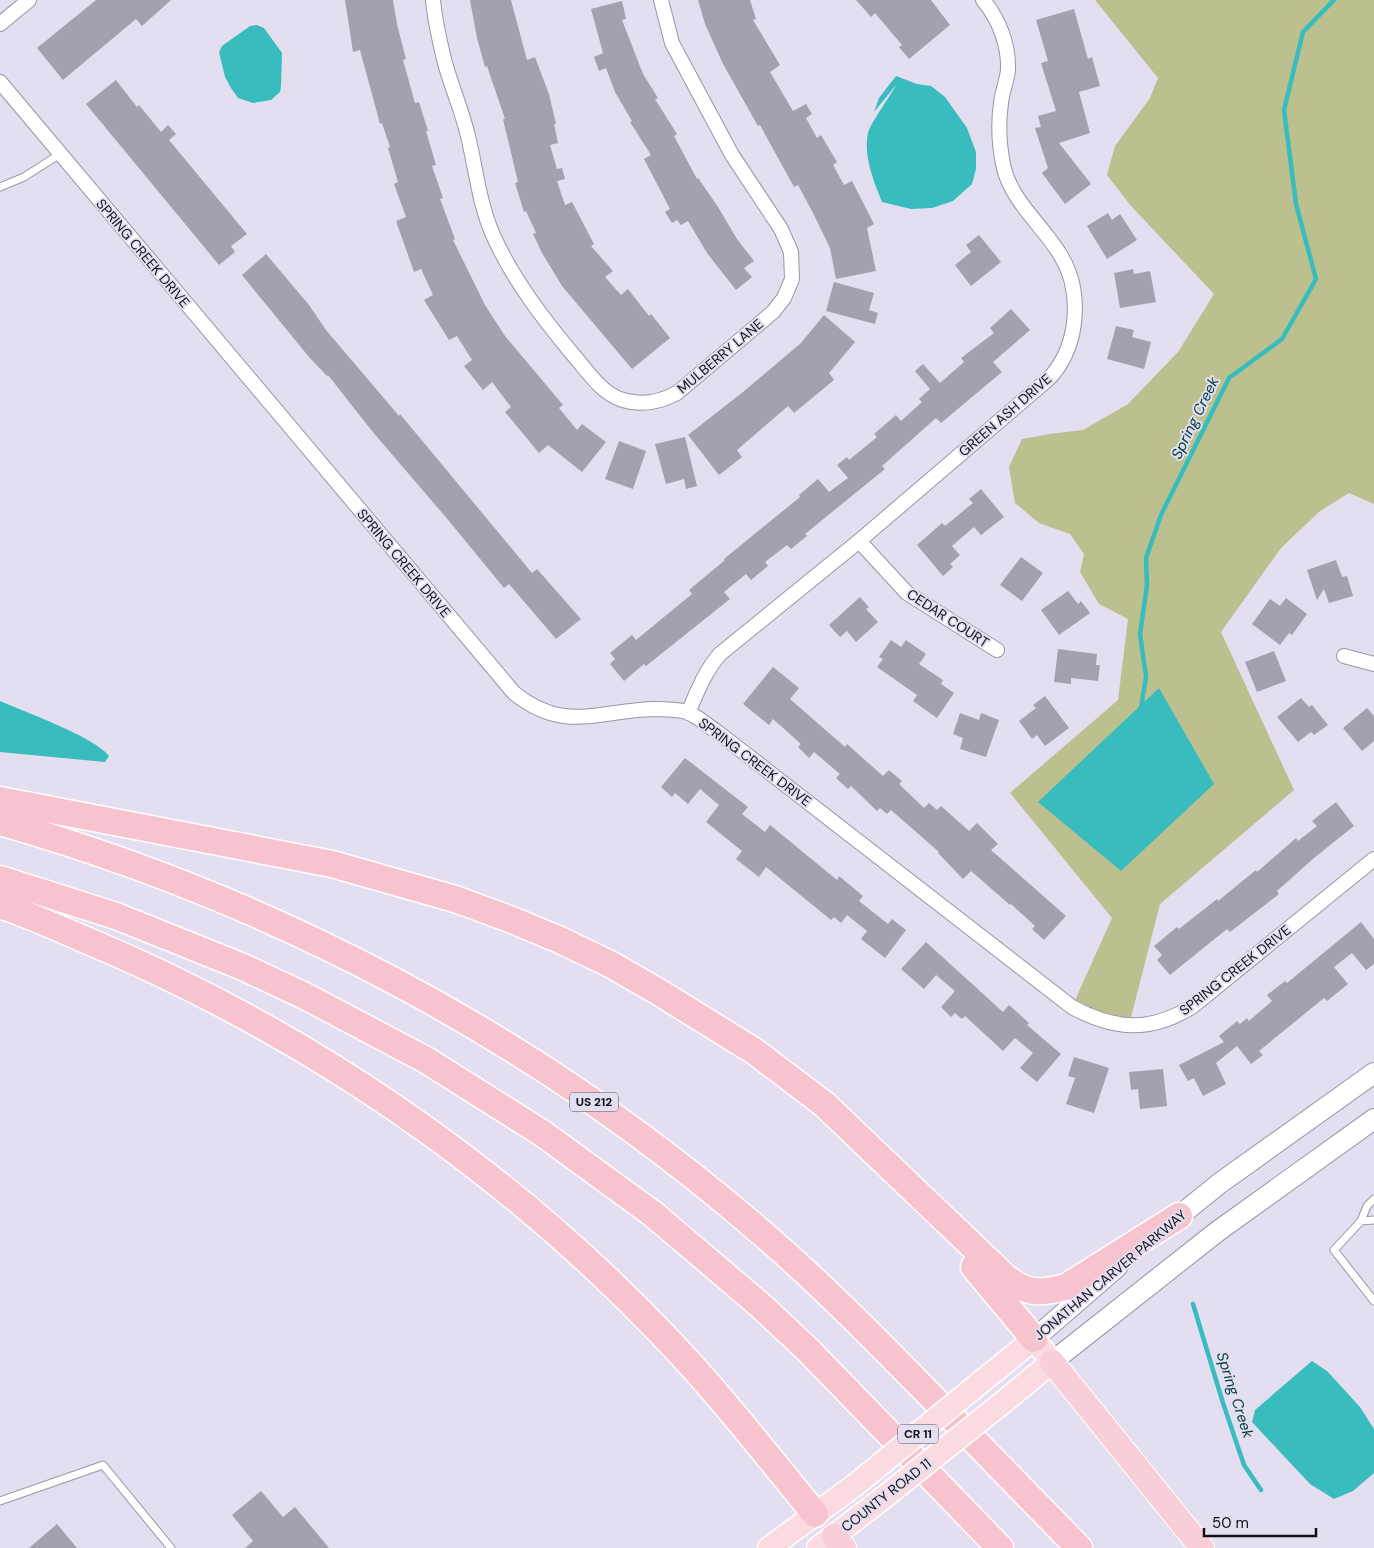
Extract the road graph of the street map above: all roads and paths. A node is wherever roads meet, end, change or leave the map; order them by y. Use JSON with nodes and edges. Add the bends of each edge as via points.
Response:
{"nodes":[{"id":1,"x":29,"y":0,"type":"edge"},
{"id":2,"x":433,"y":0,"type":"edge"},
{"id":3,"x":661,"y":0,"type":"edge"},
{"id":4,"x":983,"y":0,"type":"edge"},
{"id":5,"x":0,"y":24,"type":"edge"},
{"id":6,"x":0,"y":82,"type":"edge"},
{"id":7,"x":60,"y":154,"type":"junction"},
{"id":8,"x":0,"y":187,"type":"edge"},
{"id":9,"x":859,"y":541,"type":"junction"},
{"id":10,"x":998,"y":650,"type":"dead end"},
{"id":11,"x":1344,"y":656,"type":"dead end"},
{"id":12,"x":1374,"y":664,"type":"edge"},
{"id":13,"x":688,"y":713,"type":"junction"},
{"id":14,"x":0,"y":800,"type":"edge"},
{"id":15,"x":0,"y":822,"type":"edge"},
{"id":16,"x":1374,"y":859,"type":"edge"},
{"id":17,"x":0,"y":879,"type":"edge"},
{"id":18,"x":0,"y":905,"type":"edge"},
{"id":19,"x":1374,"y":1073,"type":"edge"},
{"id":20,"x":1374,"y":1119,"type":"edge"},
{"id":21,"x":875,"y":1153,"type":"junction"},
{"id":22,"x":1374,"y":1199,"type":"edge"},
{"id":23,"x":1179,"y":1216,"type":"junction"},
{"id":24,"x":1360,"y":1220,"type":"junction"},
{"id":25,"x":1374,"y":1220,"type":"edge"},
{"id":26,"x":1374,"y":1301,"type":"edge"},
{"id":27,"x":1034,"y":1338,"type":"junction"},
{"id":28,"x":1052,"y":1362,"type":"junction"},
{"id":29,"x":854,"y":1486,"type":"joint"},
{"id":30,"x":0,"y":1501,"type":"edge"},
{"id":31,"x":815,"y":1514,"type":"junction"},
{"id":32,"x":832,"y":1544,"type":"edge"},
{"id":33,"x":171,"y":1548,"type":"edge"},
{"id":34,"x":770,"y":1548,"type":"edge"},
{"id":35,"x":1000,"y":1548,"type":"edge"},
{"id":36,"x":1079,"y":1548,"type":"edge"},
{"id":37,"x":1202,"y":1548,"type":"edge"}],
"edges":[{"from":1,"to":5,"type":"street"},
{"from":2,"to":3,"type":"street","name":"MULBERRY LANE","via":[[445,64],[458,98],[477,189],[492,234],[545,322],[600,387],[622,400],[644,403],[662,401],[677,393],[773,312],[784,298],[792,279],[791,252],[781,229],[732,155],[672,43]]},
{"from":4,"to":9,"type":"street","name":"GREEN ASH DRIVE","via":[[1004,36],[1007,51],[1008,70],[998,138],[1003,166],[1012,190],[1061,256],[1070,276],[1075,315],[1072,333],[1057,368],[1039,388]]},
{"from":6,"to":7,"type":"street","name":"SPRING CREEK DRIVE"},
{"from":7,"to":8,"type":"lane","via":[[24,177]]},
{"from":7,"to":13,"type":"street","name":"SPRING CREEK DRIVE","via":[[514,693],[528,705],[570,718],[651,709]]},
{"from":9,"to":10,"type":"street","name":"CEDAR COURT","via":[[907,594]]},
{"from":9,"to":13,"type":"street","name":"GREEN ASH DRIVE","via":[[720,654],[704,676]]},
{"from":11,"to":12,"type":"street"},
{"from":13,"to":16,"type":"street","name":"SPRING CREEK DRIVE","via":[[716,731],[1072,1007],[1111,1024],[1147,1025],[1179,1015]]},
{"from":14,"to":21,"type":"highway","via":[[332,864],[414,886],[507,918],[610,964],[754,1051],[824,1104]]},
{"from":15,"to":36,"type":"highway","number":"US 212","via":[[179,882],[302,934],[457,1015],[574,1088],[688,1172],[801,1268]]},
{"from":17,"to":35,"type":"highway","via":[[116,916],[243,967],[305,996],[426,1060],[542,1133],[653,1214],[760,1305]]},
{"from":18,"to":31,"type":"highway","via":[[165,975],[277,1034],[330,1065],[483,1172],[571,1247],[664,1335]]},
{"from":19,"to":23,"type":"main road","name":"JONATHAN CARVER PARKWAY","number":"CR 11"},
{"from":20,"to":28,"type":"main road","number":"CR 11","via":[[1226,1225]]},
{"from":21,"to":23,"type":"highway","via":[[1020,1288],[1045,1293],[1066,1288]]},
{"from":21,"to":27,"type":"highway"},
{"from":22,"to":24,"type":"lane"},
{"from":23,"to":27,"type":"main road","name":"JONATHAN CARVER PARKWAY","number":"CR 11"},
{"from":24,"to":25,"type":"lane"},
{"from":24,"to":26,"type":"lane","via":[[1334,1250]]},
{"from":27,"to":28,"type":"main road"},
{"from":27,"to":29,"type":"main road","name":"JONATHAN CARVER PARKWAY","number":"CR 11","bridge":true},
{"from":28,"to":32,"type":"main road","name":"COUNTY ROAD 11","number":"CR 11","bridge":true,"via":[[873,1506]]},
{"from":28,"to":37,"type":"highway"},
{"from":29,"to":31,"type":"main road","name":"COUNTY ROAD 11","number":"CR 11"},
{"from":30,"to":33,"type":"lane","via":[[103,1465]]},
{"from":31,"to":32,"type":"main road"},
{"from":31,"to":34,"type":"main road","name":"COUNTY ROAD 11","number":"CR 11"}]}
